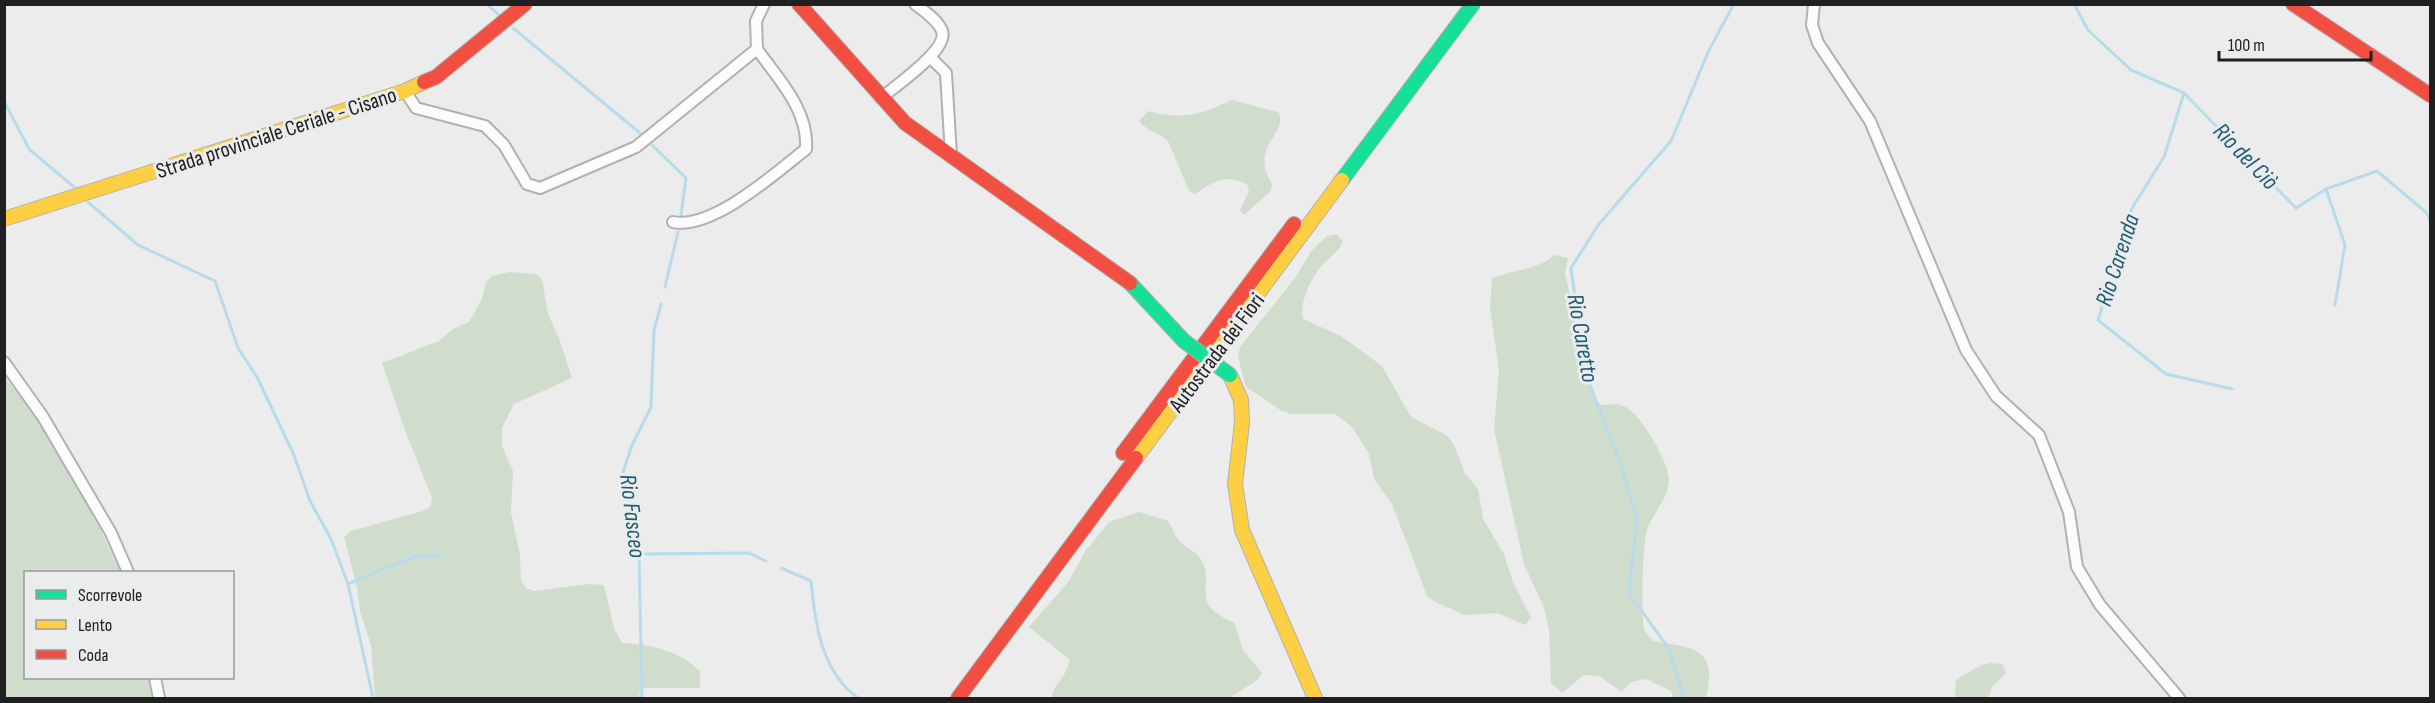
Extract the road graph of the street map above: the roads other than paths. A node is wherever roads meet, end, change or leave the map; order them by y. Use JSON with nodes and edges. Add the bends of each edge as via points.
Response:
{"nodes":[{"id":1,"x":525,"y":4,"type":"edge"},
{"id":2,"x":764,"y":4,"type":"edge"},
{"id":3,"x":799,"y":4,"type":"edge"},
{"id":4,"x":915,"y":4,"type":"edge"},
{"id":5,"x":1456,"y":4,"type":"edge"},
{"id":6,"x":1473,"y":4,"type":"edge"},
{"id":7,"x":1814,"y":4,"type":"edge"},
{"id":8,"x":2293,"y":4,"type":"edge"},
{"id":9,"x":757,"y":49,"type":"junction"},
{"id":10,"x":930,"y":57,"type":"junction"},
{"id":11,"x":405,"y":91,"type":"junction"},
{"id":12,"x":2430,"y":95,"type":"edge"},
{"id":13,"x":881,"y":98,"type":"junction"},
{"id":14,"x":951,"y":155,"type":"junction"},
{"id":15,"x":4,"y":219,"type":"edge"},
{"id":16,"x":673,"y":222,"type":"dead end"},
{"id":17,"x":4,"y":362,"type":"edge"},
{"id":18,"x":127,"y":571,"type":"edge"},
{"id":19,"x":155,"y":679,"type":"edge"},
{"id":20,"x":159,"y":699,"type":"edge"},
{"id":21,"x":942,"y":699,"type":"edge"},
{"id":22,"x":958,"y":699,"type":"edge"},
{"id":23,"x":1315,"y":699,"type":"edge"},
{"id":24,"x":2179,"y":699,"type":"edge"}],
"edges":[{"from":1,"to":11,"type":"main road","name":"Strada provinciale Ceriale - Cisano","via":[[436,77]]},
{"from":2,"to":9,"type":"street","via":[[756,21]]},
{"from":3,"to":13,"type":"main road"},
{"from":4,"to":10,"type":"street","via":[[942,31],[938,49]]},
{"from":5,"to":21,"type":"main road","name":"Autostrada dei Fiori"},
{"from":6,"to":22,"type":"main road","name":"Autostrada dei Fiori"},
{"from":7,"to":24,"type":"street","via":[[1812,25],[1818,43],[1870,121],[1966,350],[1996,396],[2039,435],[2069,512],[2077,567],[2100,605]]},
{"from":8,"to":12,"type":"main road"},
{"from":9,"to":11,"type":"street","via":[[636,147],[540,188],[527,184],[504,145],[485,126],[416,108]]},
{"from":9,"to":16,"type":"street","via":[[792,97],[807,137],[806,149],[736,203],[690,224]]},
{"from":10,"to":13,"type":"street"},
{"from":10,"to":14,"type":"street","via":[[946,73]]},
{"from":11,"to":15,"type":"main road","name":"Strada provinciale Ceriale - Cisano"},
{"from":13,"to":14,"type":"main road","via":[[905,123]]},
{"from":14,"to":23,"type":"main road","bridge":true,"via":[[1114,270],[1143,294],[1184,340],[1230,375],[1241,400],[1235,484],[1242,530]]},
{"from":17,"to":18,"type":"street","via":[[49,427],[111,532]]},
{"from":19,"to":20,"type":"street"}]}
